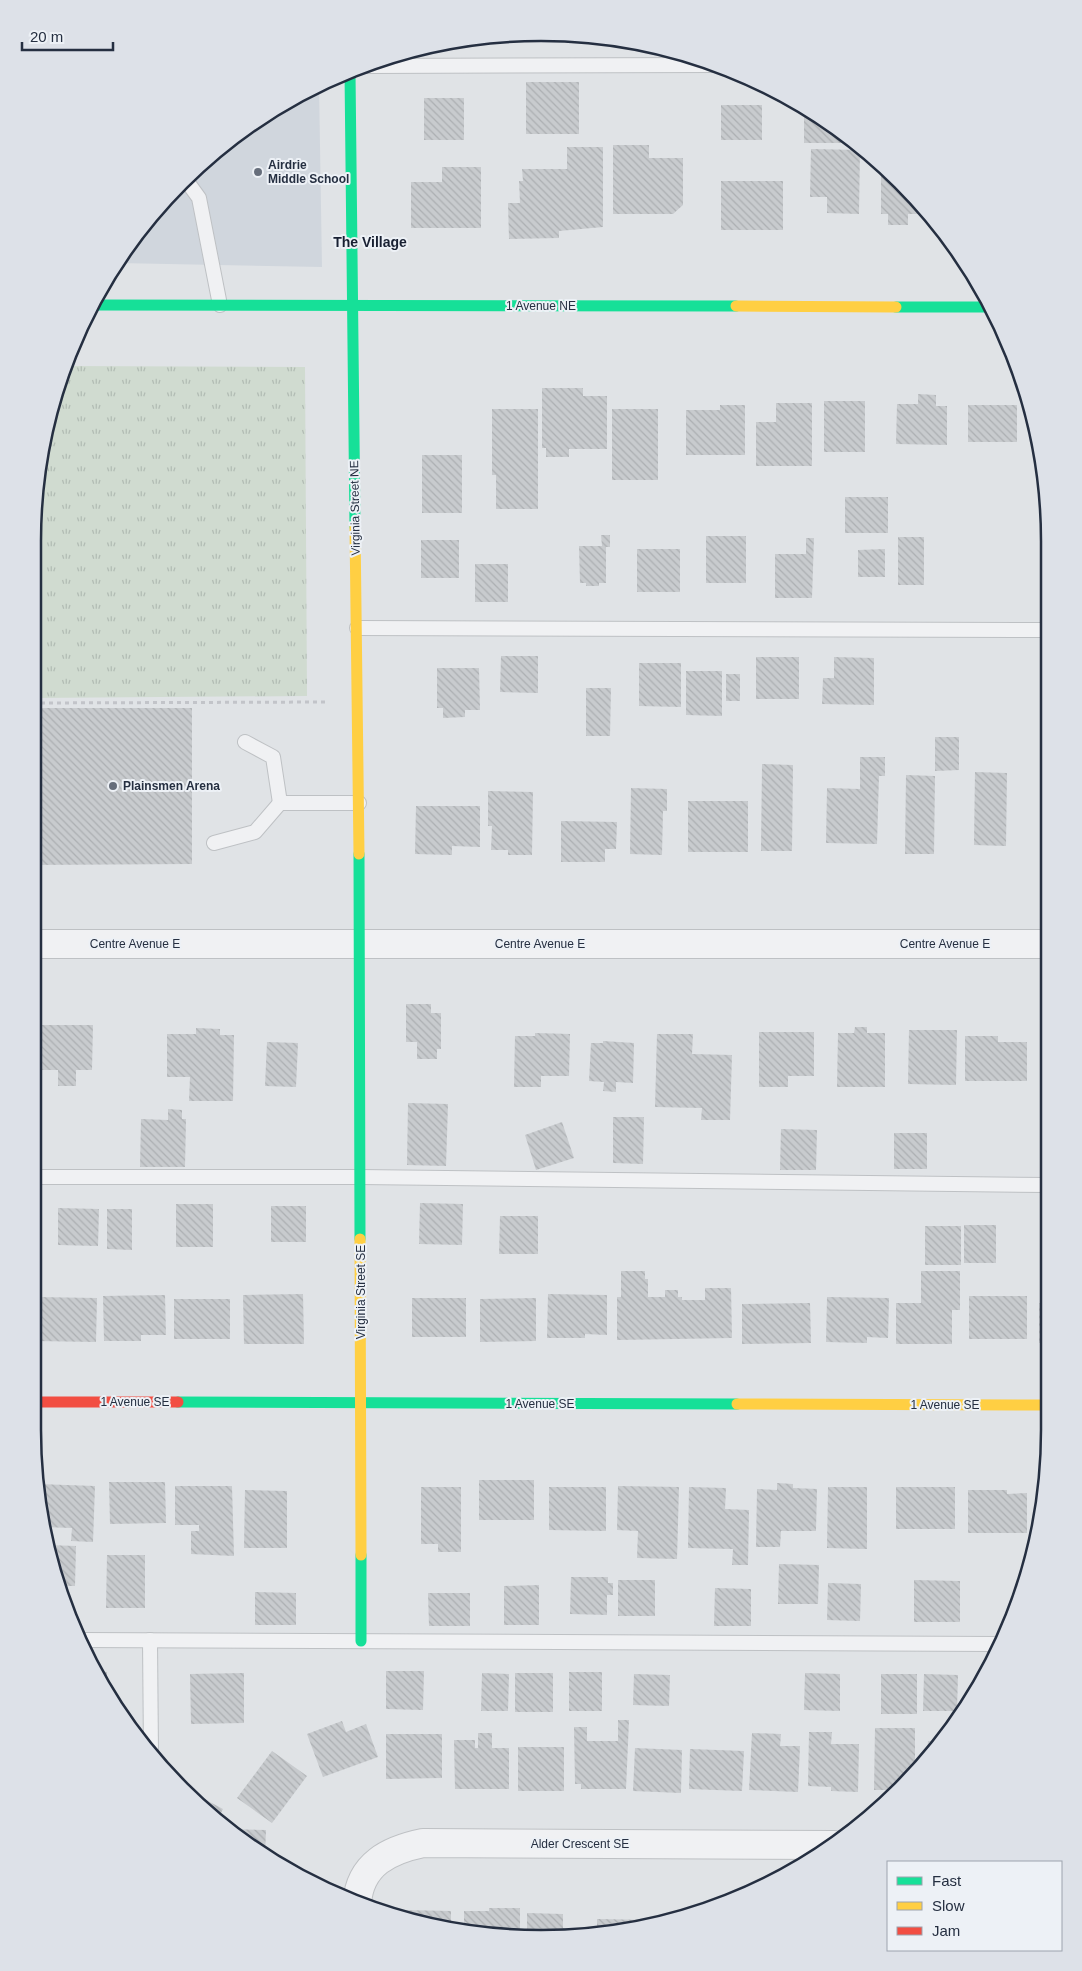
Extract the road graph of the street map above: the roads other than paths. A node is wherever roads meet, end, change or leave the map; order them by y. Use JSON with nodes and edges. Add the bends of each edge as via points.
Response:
{"nodes":[{"id":1,"x":693,"y":65,"type":"edge"},
{"id":2,"x":387,"y":66,"type":"edge"},
{"id":3,"x":350,"y":79,"type":"edge"},
{"id":4,"x":190,"y":186,"type":"edge"},
{"id":5,"x":101,"y":305,"type":"edge"},
{"id":6,"x":220,"y":305,"type":"junction"},
{"id":7,"x":352,"y":306,"type":"junction"},
{"id":8,"x":982,"y":307,"type":"edge"},
{"id":9,"x":356,"y":628,"type":"junction"},
{"id":10,"x":1041,"y":630,"type":"edge"},
{"id":11,"x":245,"y":742,"type":"dead end"},
{"id":12,"x":280,"y":803,"type":"junction"},
{"id":13,"x":359,"y":803,"type":"junction"},
{"id":14,"x":214,"y":843,"type":"dead end"},
{"id":15,"x":41,"y":944,"type":"edge"},
{"id":16,"x":360,"y":944,"type":"junction"},
{"id":17,"x":1041,"y":944,"type":"edge"},
{"id":18,"x":41,"y":1177,"type":"edge"},
{"id":19,"x":360,"y":1177,"type":"junction"},
{"id":20,"x":1041,"y":1185,"type":"edge"},
{"id":21,"x":41,"y":1402,"type":"edge"},
{"id":22,"x":361,"y":1403,"type":"junction"},
{"id":23,"x":1041,"y":1405,"type":"edge"},
{"id":24,"x":88,"y":1640,"type":"edge"},
{"id":25,"x":150,"y":1640,"type":"junction"},
{"id":26,"x":361,"y":1641,"type":"junction"},
{"id":27,"x":992,"y":1644,"type":"edge"},
{"id":28,"x":151,"y":1742,"type":"edge"},
{"id":29,"x":822,"y":1844,"type":"edge"},
{"id":30,"x":359,"y":1895,"type":"edge"}],
"edges":[{"from":1,"to":2,"type":"lane"},
{"from":3,"to":7,"type":"street","name":"Virginia Street NE"},
{"from":4,"to":6,"type":"lane","via":[[199,198]]},
{"from":5,"to":6,"type":"street","name":"1 Avenue NE"},
{"from":6,"to":7,"type":"street","name":"1 Avenue NE"},
{"from":7,"to":8,"type":"street","name":"1 Avenue NE"},
{"from":7,"to":9,"type":"street","name":"Virginia Street NE"},
{"from":9,"to":10,"type":"lane"},
{"from":9,"to":13,"type":"street","name":"Virginia Street NE"},
{"from":11,"to":12,"type":"lane","via":[[273,758]]},
{"from":12,"to":13,"type":"lane"},
{"from":12,"to":14,"type":"lane","via":[[255,832]]},
{"from":13,"to":16,"type":"street","name":"Virginia Street NE"},
{"from":15,"to":16,"type":"street","name":"Centre Avenue E"},
{"from":16,"to":17,"type":"street","name":"Centre Avenue E"},
{"from":16,"to":19,"type":"street","name":"Virginia Street SE"},
{"from":18,"to":19,"type":"lane"},
{"from":19,"to":20,"type":"lane"},
{"from":19,"to":22,"type":"street","name":"Virginia Street SE"},
{"from":21,"to":22,"type":"street","name":"1 Avenue SE"},
{"from":22,"to":23,"type":"street","name":"1 Avenue SE"},
{"from":22,"to":26,"type":"street","name":"Virginia Street SE"},
{"from":24,"to":25,"type":"lane"},
{"from":25,"to":26,"type":"lane"},
{"from":25,"to":28,"type":"lane"},
{"from":26,"to":27,"type":"lane"},
{"from":29,"to":30,"type":"street","name":"Alder Crescent SE","via":[[423,1843],[399,1848],[379,1860],[364,1876]]}]}
